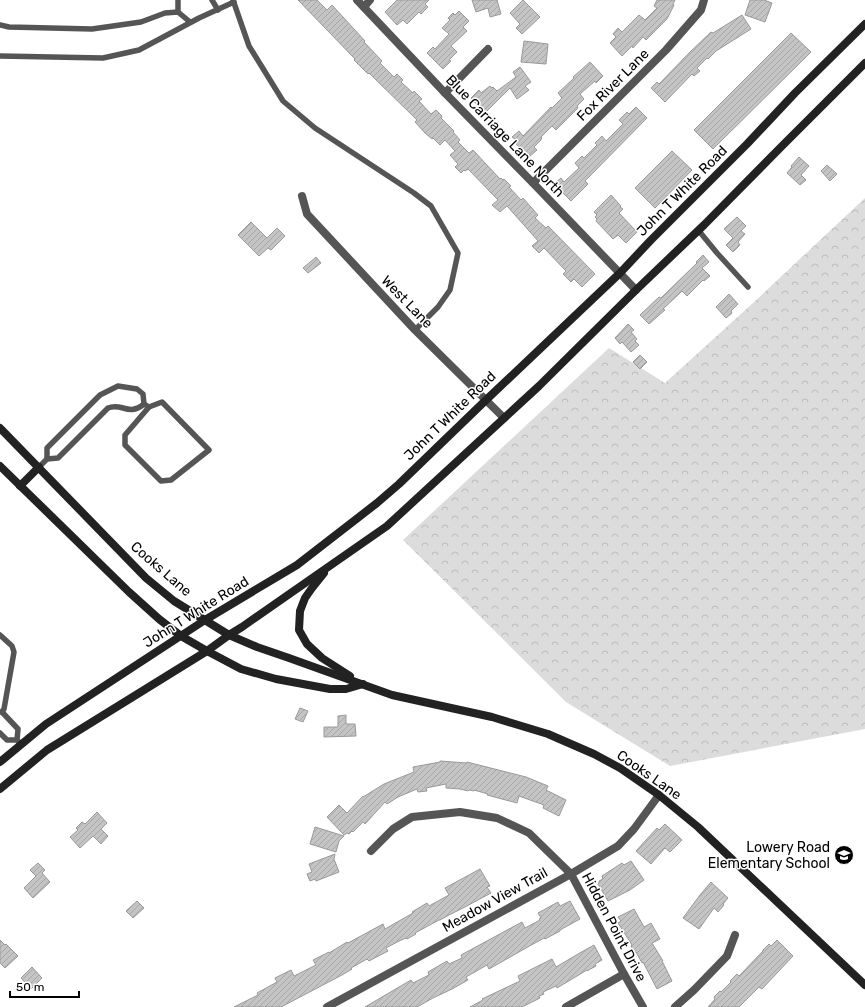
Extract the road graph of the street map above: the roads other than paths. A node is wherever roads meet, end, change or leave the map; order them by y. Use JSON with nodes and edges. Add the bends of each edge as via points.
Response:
{"nodes":[{"id":1,"x":178,"y":0,"type":"edge"},
{"id":2,"x":212,"y":0,"type":"edge"},
{"id":3,"x":357,"y":0,"type":"edge"},
{"id":4,"x":370,"y":0,"type":"edge"},
{"id":5,"x":704,"y":0,"type":"edge"},
{"id":6,"x":234,"y":1,"type":"edge"},
{"id":7,"x":364,"y":7,"type":"junction"},
{"id":8,"x":218,"y":10,"type":"junction"},
{"id":9,"x":178,"y":12,"type":"junction"},
{"id":10,"x":190,"y":22,"type":"junction"},
{"id":11,"x":865,"y":24,"type":"edge"},
{"id":12,"x":0,"y":25,"type":"edge"},
{"id":13,"x":488,"y":48,"type":"dead end"},
{"id":14,"x":0,"y":56,"type":"edge"},
{"id":15,"x":865,"y":63,"type":"edge"},
{"id":16,"x":444,"y":93,"type":"junction"},
{"id":17,"x":533,"y":183,"type":"junction"},
{"id":18,"x":302,"y":196,"type":"dead end"},
{"id":19,"x":699,"y":231,"type":"junction"},
{"id":20,"x":620,"y":273,"type":"junction"},
{"id":21,"x":748,"y":287,"type":"dead end"},
{"id":22,"x":636,"y":290,"type":"junction"},
{"id":23,"x":415,"y":330,"type":"junction"},
{"id":24,"x":486,"y":400,"type":"junction"},
{"id":25,"x":146,"y":406,"type":"junction"},
{"id":26,"x":504,"y":418,"type":"junction"},
{"id":27,"x":0,"y":428,"type":"edge"},
{"id":28,"x":47,"y":459,"type":"junction"},
{"id":29,"x":0,"y":466,"type":"edge"},
{"id":30,"x":39,"y":467,"type":"junction"},
{"id":31,"x":20,"y":486,"type":"junction"},
{"id":32,"x":331,"y":564,"type":"junction"},
{"id":33,"x":205,"y":620,"type":"junction"},
{"id":34,"x":0,"y":635,"type":"edge"},
{"id":35,"x":229,"y":635,"type":"junction"},
{"id":36,"x":181,"y":636,"type":"junction"},
{"id":37,"x":207,"y":651,"type":"junction"},
{"id":38,"x":363,"y":684,"type":"junction"},
{"id":39,"x":3,"y":697,"type":"edge"},
{"id":40,"x":1,"y":712,"type":"edge"},
{"id":41,"x":0,"y":734,"type":"edge"},
{"id":42,"x":20,"y":742,"type":"junction"},
{"id":43,"x":0,"y":762,"type":"edge"},
{"id":44,"x":0,"y":789,"type":"edge"},
{"id":45,"x":659,"y":795,"type":"junction"},
{"id":46,"x":371,"y":851,"type":"dead end"},
{"id":47,"x":571,"y":874,"type":"junction"},
{"id":48,"x":735,"y":935,"type":"dead end"},
{"id":49,"x":624,"y":974,"type":"junction"},
{"id":50,"x":865,"y":985,"type":"edge"},
{"id":51,"x":327,"y":1007,"type":"edge"},
{"id":52,"x":566,"y":1007,"type":"edge"},
{"id":53,"x":643,"y":1007,"type":"edge"},
{"id":54,"x":675,"y":1007,"type":"edge"}],
"edges":[{"from":1,"to":9,"type":"lane"},
{"from":2,"to":8,"type":"lane"},
{"from":3,"to":7,"type":"street","name":"Blue Carriage Lane North"},
{"from":4,"to":7,"type":"street"},
{"from":5,"to":17,"type":"street","name":"Fox River Lane","via":[[701,10],[666,50]]},
{"from":6,"to":8,"type":"lane"},
{"from":6,"to":23,"type":"lane","via":[[249,46],[283,101],[315,128],[431,206],[458,253],[450,290],[438,307]]},
{"from":7,"to":16,"type":"street","name":"Blue Carriage Lane North"},
{"from":8,"to":10,"type":"lane"},
{"from":9,"to":10,"type":"lane"},
{"from":9,"to":12,"type":"lane","via":[[165,13],[141,22],[92,29]]},
{"from":10,"to":14,"type":"lane","via":[[139,50],[103,58]]},
{"from":11,"to":20,"type":"main road","name":"John T White Road"},
{"from":13,"to":16,"type":"street"},
{"from":15,"to":19,"type":"main road"},
{"from":16,"to":17,"type":"street","name":"Blue Carriage Lane North"},
{"from":17,"to":20,"type":"street","name":"Blue Carriage Lane North"},
{"from":18,"to":23,"type":"street","name":"West Lane","via":[[307,214]]},
{"from":19,"to":21,"type":"lane"},
{"from":19,"to":22,"type":"main road"},
{"from":20,"to":22,"type":"street","name":"Blue Carriage Lane North"},
{"from":20,"to":24,"type":"main road","name":"John T White Road"},
{"from":22,"to":26,"type":"main road"},
{"from":23,"to":24,"type":"street","name":"West Lane"},
{"from":24,"to":26,"type":"street","name":"West Lane"},
{"from":24,"to":33,"type":"main road","name":"John T White Road","via":[[377,503],[296,565]]},
{"from":25,"to":25,"type":"lane","via":[[162,402],[209,450],[171,480],[161,481],[125,445],[125,435]]},
{"from":25,"to":28,"type":"lane","via":[[131,410],[113,406],[108,408],[58,458]]},
{"from":25,"to":28,"type":"lane","via":[[143,394],[137,389],[118,386],[100,395],[47,448]]},
{"from":26,"to":32,"type":"main road","via":[[387,526]]},
{"from":27,"to":30,"type":"main road","name":"Cooks Lane"},
{"from":28,"to":30,"type":"lane"},
{"from":29,"to":31,"type":"main road"},
{"from":30,"to":31,"type":"main road"},
{"from":30,"to":33,"type":"main road","name":"Cooks Lane","via":[[146,578],[174,601]]},
{"from":31,"to":36,"type":"main road","via":[[129,592]]},
{"from":32,"to":35,"type":"main road"},
{"from":32,"to":38,"type":"main road","via":[[305,598],[300,611],[299,630],[307,644],[322,658]]},
{"from":33,"to":35,"type":"main road","name":"Cooks Lane"},
{"from":33,"to":36,"type":"main road","name":"John T White Road"},
{"from":34,"to":39,"type":"lane","via":[[12,646],[14,652]]},
{"from":35,"to":37,"type":"main road"},
{"from":35,"to":38,"type":"main road","name":"Cooks Lane"},
{"from":36,"to":37,"type":"main road"},
{"from":36,"to":42,"type":"main road","name":"John T White Road"},
{"from":37,"to":38,"type":"main road","via":[[241,669],[276,679],[346,689]]},
{"from":37,"to":44,"type":"main road","via":[[47,750]]},
{"from":38,"to":45,"type":"main road","name":"Cooks Lane","via":[[392,695],[492,717],[548,734],[620,768]]},
{"from":39,"to":40,"type":"lane","via":[[4,709]]},
{"from":40,"to":42,"type":"lane","via":[[18,729]]},
{"from":41,"to":42,"type":"lane","via":[[7,740]]},
{"from":42,"to":43,"type":"main road","name":"John T White Road"},
{"from":45,"to":47,"type":"street","name":"Meadow View Trail","via":[[618,846]]},
{"from":45,"to":50,"type":"main road","name":"Cooks Lane","via":[[698,828]]},
{"from":46,"to":47,"type":"street","name":"Hidden Point Drive","via":[[393,829],[412,817],[460,812],[497,818],[529,833]]},
{"from":47,"to":49,"type":"street","name":"Hidden Point Drive"},
{"from":47,"to":51,"type":"street","name":"Meadow View Trail"},
{"from":48,"to":54,"type":"street","via":[[727,956]]},
{"from":49,"to":52,"type":"street"},
{"from":49,"to":53,"type":"street","name":"Hidden Point Drive"}]}
